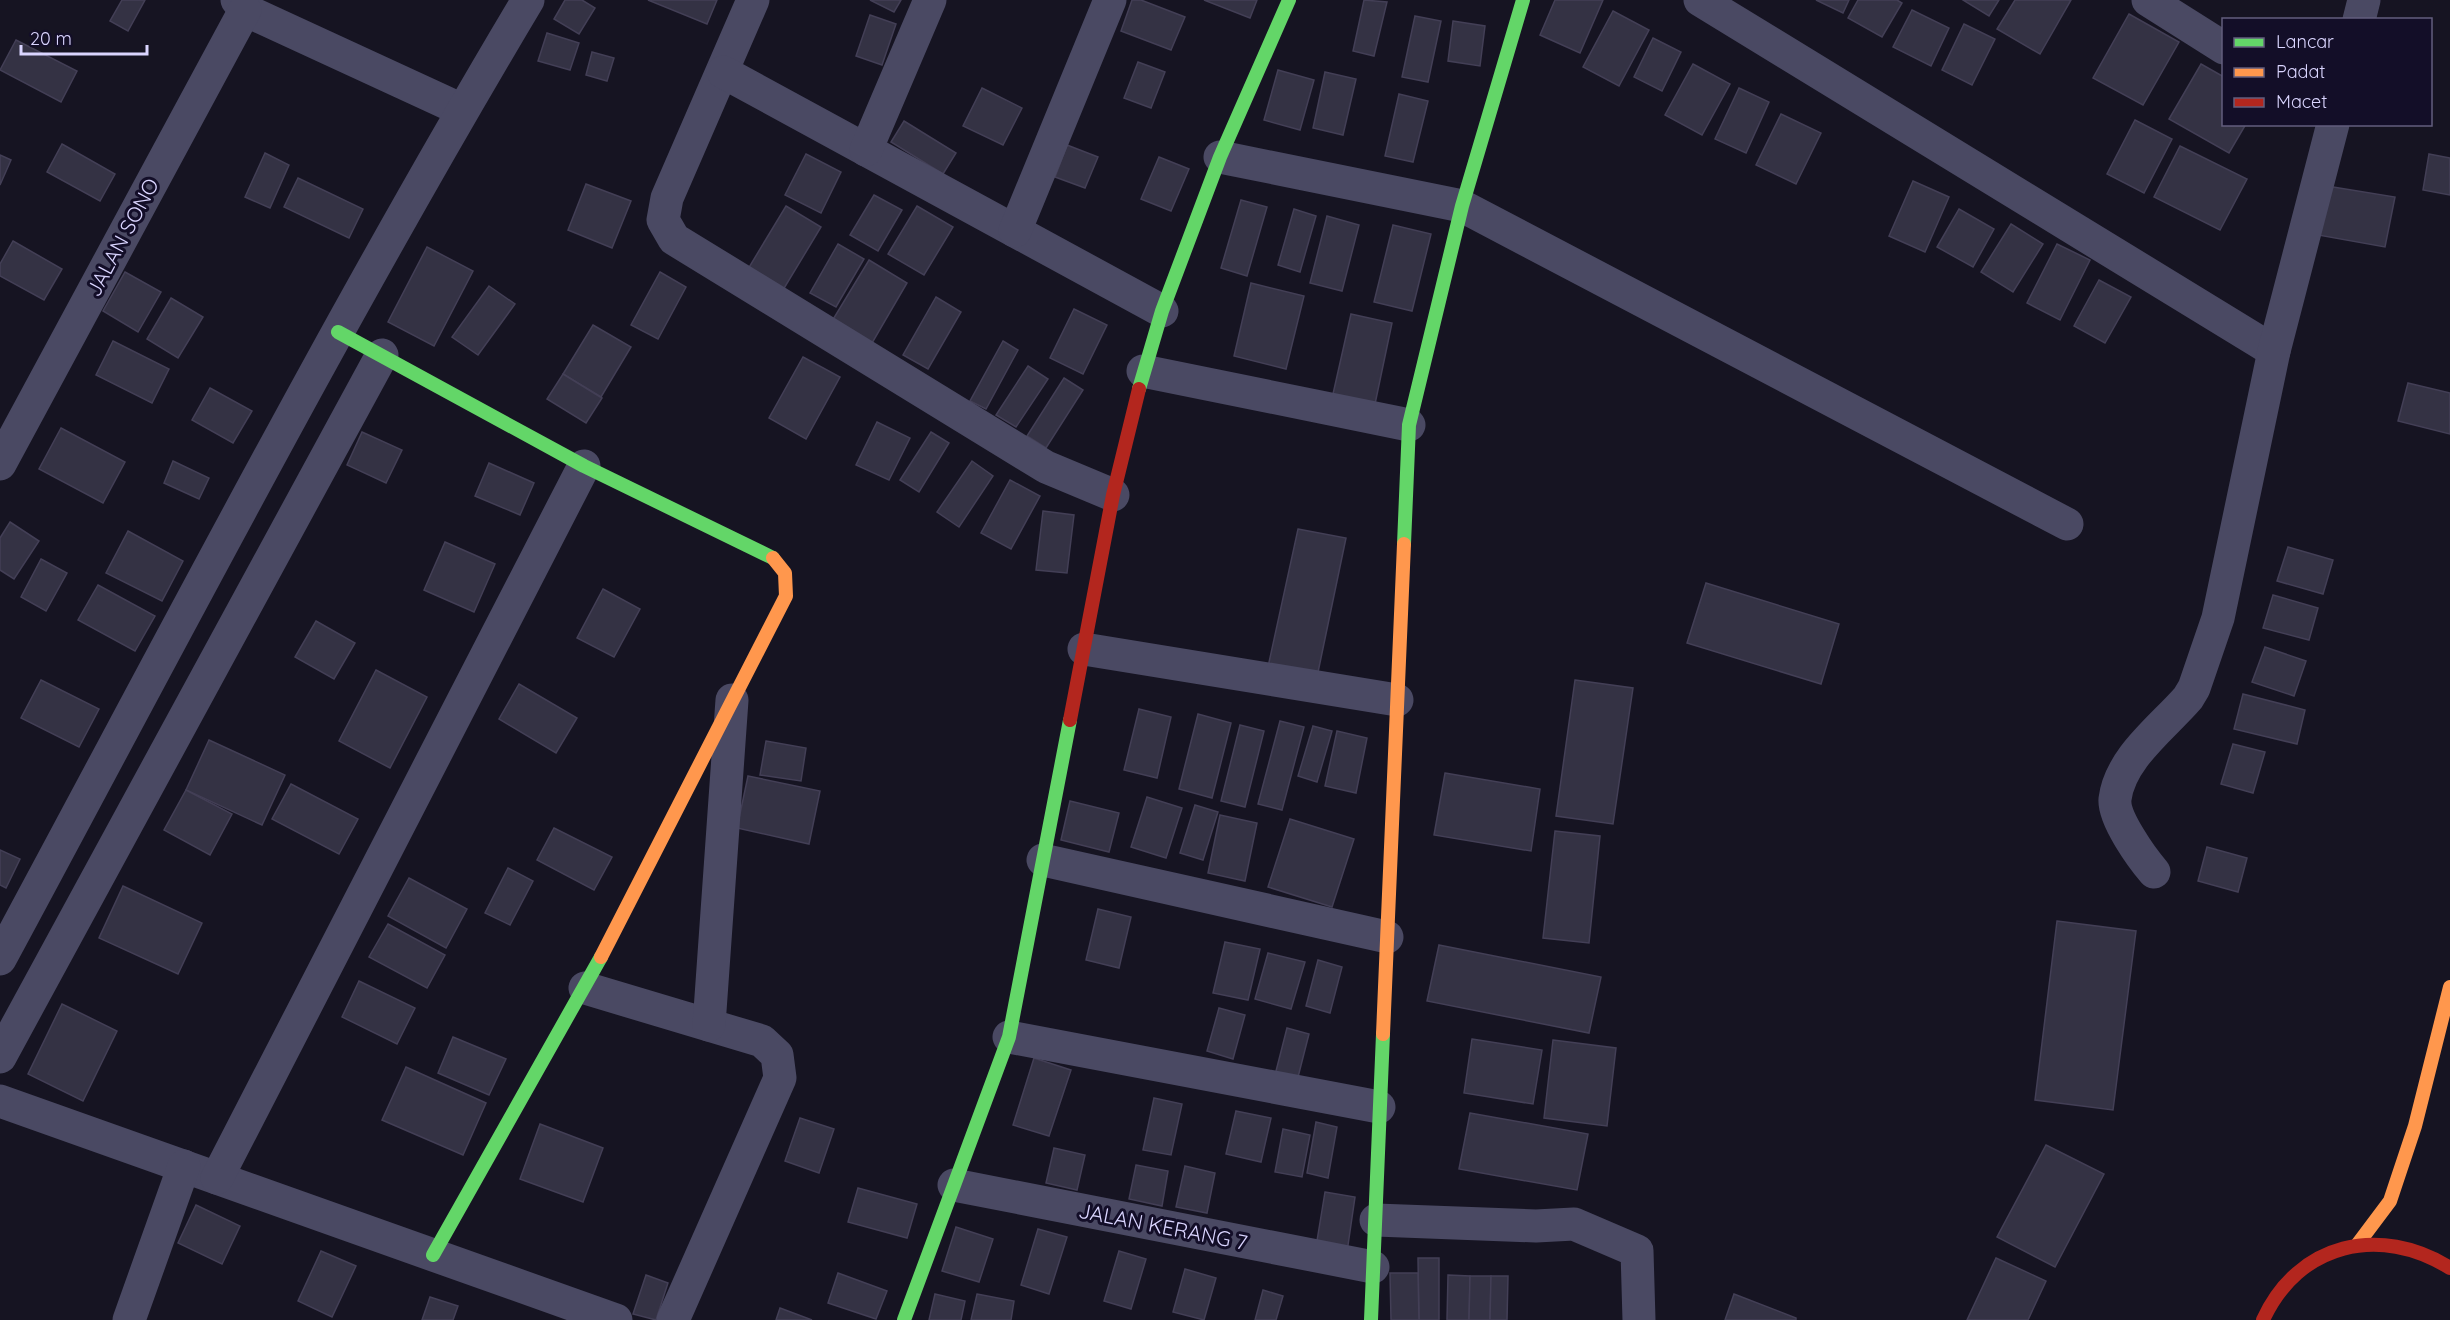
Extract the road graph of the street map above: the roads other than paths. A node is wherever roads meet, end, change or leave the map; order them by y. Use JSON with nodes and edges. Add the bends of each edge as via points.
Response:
{"nodes":[{"id":1,"x":528,"y":0,"type":"edge"},
{"id":2,"x":753,"y":0,"type":"edge"},
{"id":3,"x":930,"y":0,"type":"edge"},
{"id":4,"x":1110,"y":0,"type":"edge"},
{"id":5,"x":1289,"y":0,"type":"edge"},
{"id":6,"x":1523,"y":0,"type":"edge"},
{"id":7,"x":1700,"y":0,"type":"edge"},
{"id":8,"x":2148,"y":0,"type":"edge"},
{"id":9,"x":2364,"y":0,"type":"edge"},
{"id":10,"x":241,"y":5,"type":"edge"},
{"id":11,"x":2360,"y":18,"type":"edge"},
{"id":12,"x":2222,"y":47,"type":"edge"},
{"id":13,"x":723,"y":72,"type":"junction"},
{"id":14,"x":462,"y":110,"type":"junction"},
{"id":15,"x":2332,"y":126,"type":"edge"},
{"id":16,"x":866,"y":150,"type":"junction"},
{"id":17,"x":1220,"y":157,"type":"junction"},
{"id":18,"x":1462,"y":206,"type":"junction"},
{"id":19,"x":1015,"y":231,"type":"junction"},
{"id":20,"x":1162,"y":311,"type":"junction"},
{"id":21,"x":338,"y":332,"type":"junction"},
{"id":22,"x":2274,"y":351,"type":"junction"},
{"id":23,"x":382,"y":355,"type":"junction"},
{"id":24,"x":1143,"y":371,"type":"junction"},
{"id":25,"x":1408,"y":425,"type":"junction"},
{"id":26,"x":0,"y":465,"type":"edge"},
{"id":27,"x":584,"y":466,"type":"junction"},
{"id":28,"x":1113,"y":495,"type":"junction"},
{"id":29,"x":2067,"y":524,"type":"dead end"},
{"id":30,"x":1084,"y":650,"type":"junction"},
{"id":31,"x":732,"y":700,"type":"junction"},
{"id":32,"x":1397,"y":700,"type":"junction"},
{"id":33,"x":1043,"y":861,"type":"junction"},
{"id":34,"x":2154,"y":872,"type":"dead end"},
{"id":35,"x":1387,"y":937,"type":"junction"},
{"id":36,"x":0,"y":959,"type":"edge"},
{"id":37,"x":2450,"y":987,"type":"edge"},
{"id":38,"x":585,"y":988,"type":"junction"},
{"id":39,"x":709,"y":1025,"type":"junction"},
{"id":40,"x":1009,"y":1036,"type":"junction"},
{"id":41,"x":0,"y":1057,"type":"edge"},
{"id":42,"x":0,"y":1101,"type":"edge"},
{"id":43,"x":1379,"y":1107,"type":"junction"},
{"id":44,"x":184,"y":1167,"type":"junction"},
{"id":45,"x":217,"y":1178,"type":"junction"},
{"id":46,"x":954,"y":1185,"type":"junction"},
{"id":47,"x":1376,"y":1220,"type":"junction"},
{"id":48,"x":2357,"y":1245,"type":"junction"},
{"id":49,"x":433,"y":1254,"type":"junction"},
{"id":50,"x":1373,"y":1267,"type":"junction"},
{"id":51,"x":2450,"y":1268,"type":"edge"},
{"id":52,"x":129,"y":1320,"type":"edge"},
{"id":53,"x":616,"y":1320,"type":"edge"},
{"id":54,"x":673,"y":1320,"type":"edge"},
{"id":55,"x":904,"y":1320,"type":"edge"},
{"id":56,"x":1371,"y":1320,"type":"edge"},
{"id":57,"x":1639,"y":1320,"type":"edge"},
{"id":58,"x":2263,"y":1320,"type":"edge"}],
"edges":[{"from":1,"to":14,"type":"street"},
{"from":2,"to":13,"type":"street"},
{"from":3,"to":16,"type":"street"},
{"from":4,"to":19,"type":"street"},
{"from":5,"to":17,"type":"street"},
{"from":6,"to":18,"type":"street"},
{"from":7,"to":22,"type":"street"},
{"from":8,"to":12,"type":"street"},
{"from":9,"to":11,"type":"street"},
{"from":10,"to":14,"type":"street"},
{"from":10,"to":26,"type":"street","name":"JALAN SONO"},
{"from":13,"to":16,"type":"street"},
{"from":13,"to":28,"type":"street","via":[[667,198],[663,220],[674,239],[1046,467]]},
{"from":14,"to":21,"type":"street"},
{"from":15,"to":22,"type":"street"},
{"from":16,"to":19,"type":"street"},
{"from":17,"to":18,"type":"street"},
{"from":17,"to":20,"type":"street"},
{"from":18,"to":25,"type":"street"},
{"from":18,"to":29,"type":"street"},
{"from":19,"to":20,"type":"street"},
{"from":20,"to":24,"type":"street"},
{"from":21,"to":23,"type":"street"},
{"from":21,"to":36,"type":"street"},
{"from":22,"to":34,"type":"street","via":[[2218,618],[2208,649],[2188,698],[2134,757],[2121,779],[2115,801],[2122,824]]},
{"from":23,"to":27,"type":"street"},
{"from":23,"to":41,"type":"street"},
{"from":24,"to":25,"type":"street"},
{"from":24,"to":28,"type":"street"},
{"from":25,"to":32,"type":"street"},
{"from":27,"to":31,"type":"street","via":[[773,558],[785,573],[786,596]]},
{"from":27,"to":45,"type":"street"},
{"from":28,"to":30,"type":"street"},
{"from":30,"to":32,"type":"street"},
{"from":30,"to":33,"type":"street"},
{"from":31,"to":38,"type":"street"},
{"from":31,"to":39,"type":"street"},
{"from":32,"to":35,"type":"street"},
{"from":33,"to":35,"type":"street"},
{"from":33,"to":40,"type":"street"},
{"from":35,"to":43,"type":"street"},
{"from":37,"to":48,"type":"street","via":[[2415,1126],[2390,1201]]},
{"from":38,"to":39,"type":"street"},
{"from":38,"to":49,"type":"street"},
{"from":39,"to":54,"type":"street","via":[[762,1041],[777,1055],[780,1078]]},
{"from":40,"to":43,"type":"street"},
{"from":40,"to":46,"type":"street"},
{"from":42,"to":44,"type":"street"},
{"from":43,"to":47,"type":"street"},
{"from":44,"to":45,"type":"street"},
{"from":44,"to":52,"type":"street"},
{"from":45,"to":49,"type":"street"},
{"from":46,"to":50,"type":"street","name":"JALAN KERANG 7"},
{"from":46,"to":55,"type":"street"},
{"from":47,"to":50,"type":"street"},
{"from":47,"to":57,"type":"street","via":[[1574,1224],[1637,1251]]},
{"from":48,"to":51,"type":"street","via":[[2394,1245],[2431,1255]]},
{"from":48,"to":58,"type":"street","via":[[2320,1257],[2288,1280]]},
{"from":49,"to":53,"type":"street"},
{"from":50,"to":56,"type":"street"}]}
